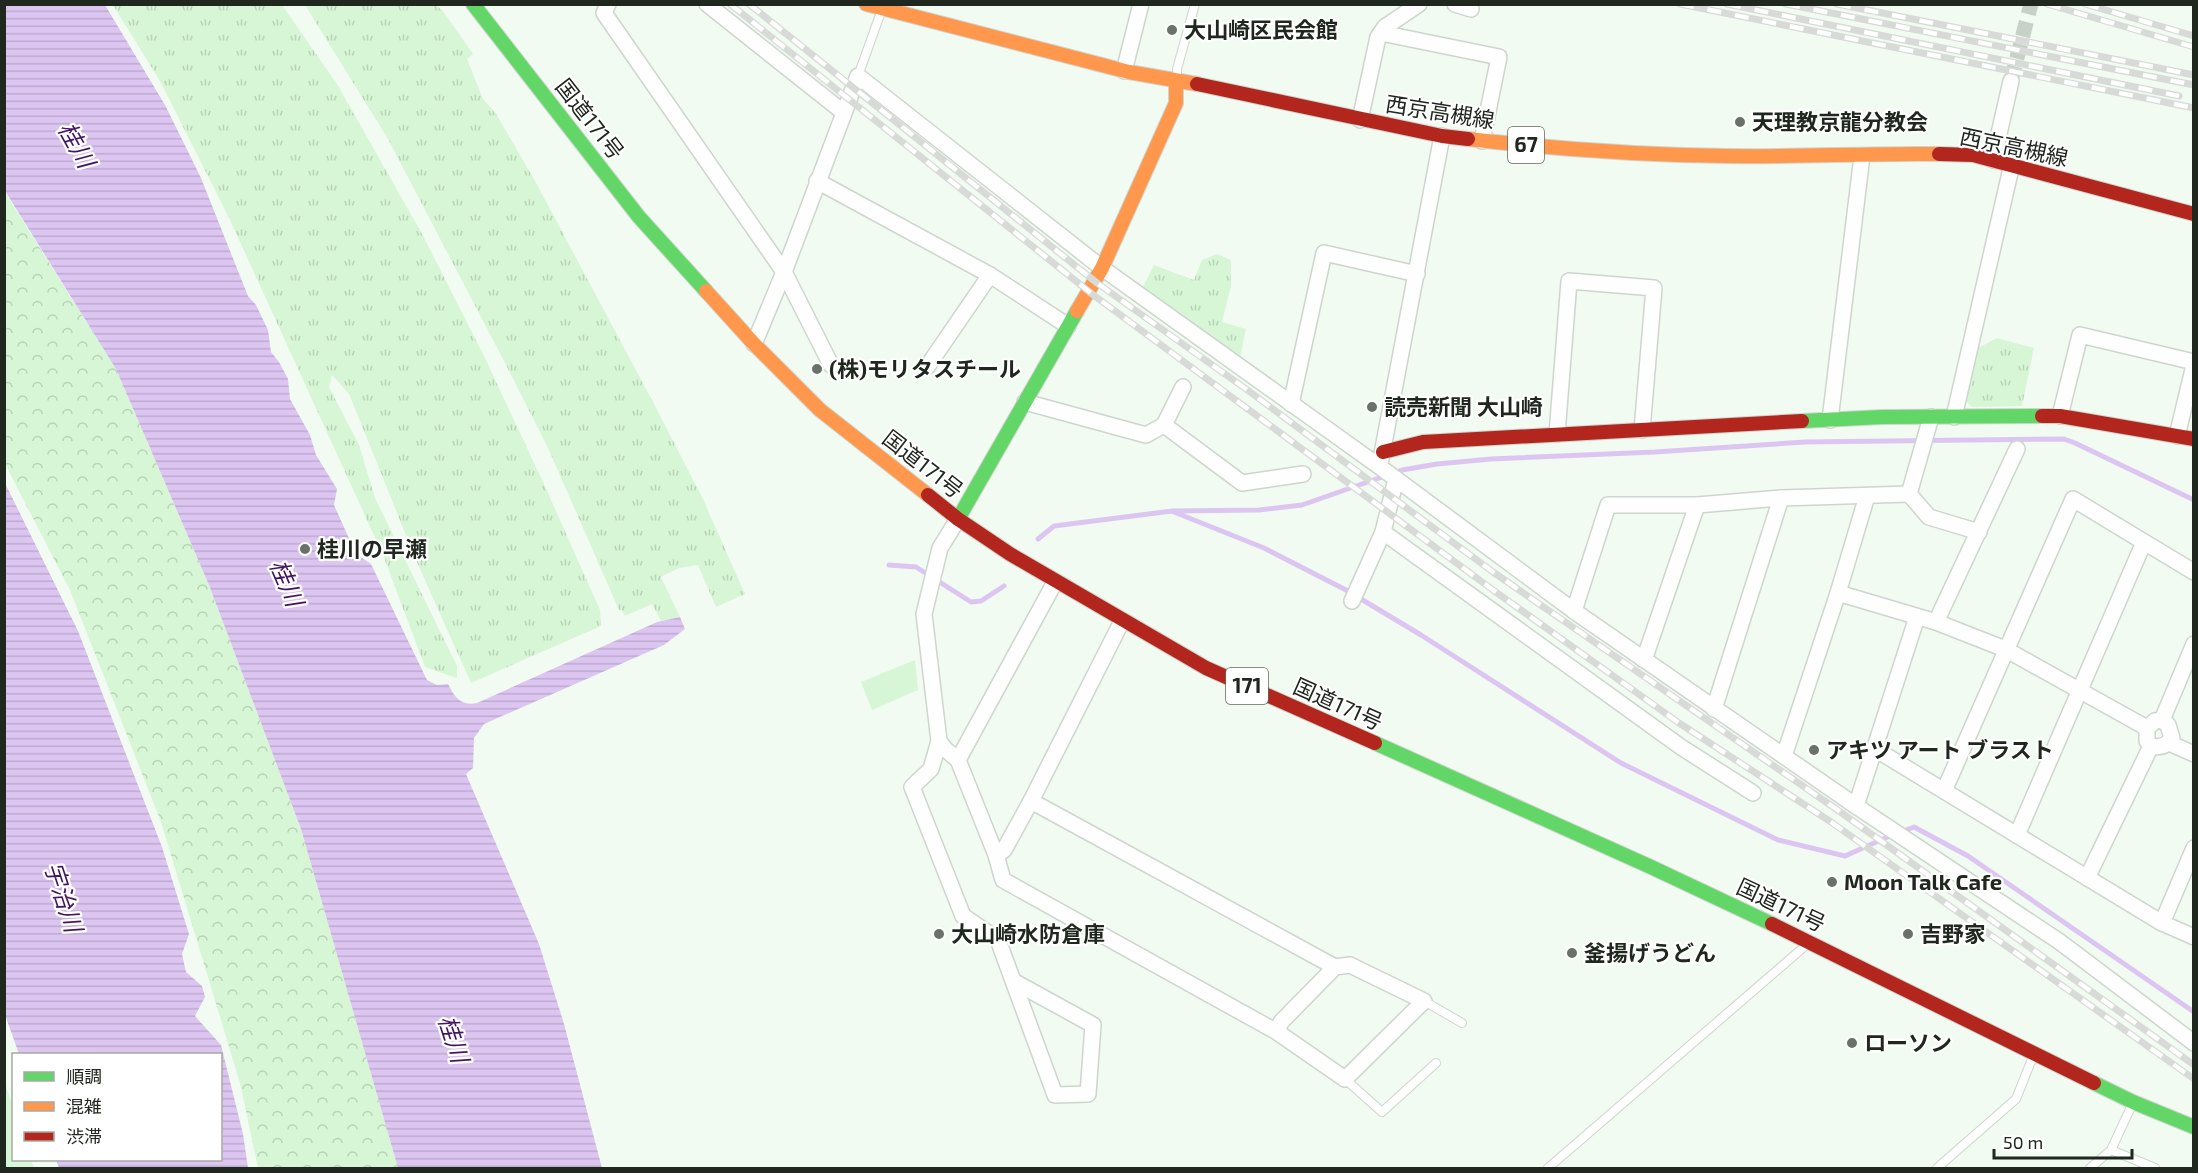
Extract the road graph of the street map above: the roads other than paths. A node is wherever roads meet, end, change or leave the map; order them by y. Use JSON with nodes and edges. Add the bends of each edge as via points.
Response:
{"nodes":[{"id":1,"x":473,"y":4,"type":"edge"},
{"id":2,"x":608,"y":4,"type":"edge"},
{"id":3,"x":706,"y":4,"type":"edge"},
{"id":4,"x":866,"y":4,"type":"edge"},
{"id":5,"x":1141,"y":4,"type":"edge"},
{"id":6,"x":1195,"y":4,"type":"edge"},
{"id":7,"x":1419,"y":4,"type":"edge"},
{"id":8,"x":1455,"y":4,"type":"edge"},
{"id":9,"x":882,"y":9,"type":"junction"},
{"id":10,"x":903,"y":9,"type":"edge"},
{"id":11,"x":1471,"y":9,"type":"dead end"},
{"id":12,"x":1381,"y":33,"type":"junction"},
{"id":13,"x":1124,"y":70,"type":"junction"},
{"id":14,"x":858,"y":76,"type":"junction"},
{"id":15,"x":2011,"y":81,"type":"tunnel mouth"},
{"id":16,"x":1176,"y":82,"type":"junction"},
{"id":17,"x":843,"y":112,"type":"junction"},
{"id":18,"x":1360,"y":120,"type":"junction"},
{"id":19,"x":1442,"y":136,"type":"junction"},
{"id":20,"x":1482,"y":141,"type":"junction"},
{"id":21,"x":1862,"y":156,"type":"junction"},
{"id":22,"x":1993,"y":160,"type":"junction"},
{"id":23,"x":2013,"y":164,"type":"junction"},
{"id":24,"x":817,"y":181,"type":"junction"},
{"id":25,"x":2193,"y":214,"type":"edge"},
{"id":26,"x":1102,"y":268,"type":"junction"},
{"id":27,"x":784,"y":272,"type":"junction"},
{"id":28,"x":1417,"y":274,"type":"junction"},
{"id":29,"x":990,"y":275,"type":"junction"},
{"id":30,"x":1068,"y":326,"type":"junction"},
{"id":31,"x":754,"y":344,"type":"junction"},
{"id":32,"x":2193,"y":363,"type":"edge"},
{"id":33,"x":831,"y":365,"type":"dead end"},
{"id":34,"x":927,"y":367,"type":"dead end"},
{"id":35,"x":1183,"y":387,"type":"dead end"},
{"id":36,"x":1025,"y":402,"type":"junction"},
{"id":37,"x":1292,"y":404,"type":"junction"},
{"id":38,"x":2060,"y":416,"type":"junction"},
{"id":39,"x":1954,"y":417,"type":"junction"},
{"id":40,"x":1830,"y":420,"type":"junction"},
{"id":41,"x":1929,"y":424,"type":"junction"},
{"id":42,"x":1164,"y":425,"type":"junction"},
{"id":43,"x":1642,"y":430,"type":"junction"},
{"id":44,"x":1557,"y":434,"type":"junction"},
{"id":45,"x":2177,"y":436,"type":"junction"},
{"id":46,"x":2193,"y":439,"type":"edge"},
{"id":47,"x":2017,"y":448,"type":"dead end"},
{"id":48,"x":1381,"y":460,"type":"junction"},
{"id":49,"x":1304,"y":474,"type":"dead end"},
{"id":50,"x":1396,"y":479,"type":"junction"},
{"id":51,"x":1909,"y":494,"type":"junction"},
{"id":52,"x":1867,"y":496,"type":"junction"},
{"id":53,"x":1781,"y":498,"type":"junction"},
{"id":54,"x":1697,"y":505,"type":"junction"},
{"id":55,"x":958,"y":519,"type":"junction"},
{"id":56,"x":1383,"y":532,"type":"junction"},
{"id":57,"x":1979,"y":532,"type":"junction"},
{"id":58,"x":2144,"y":542,"type":"junction"},
{"id":59,"x":2193,"y":572,"type":"edge"},
{"id":60,"x":1055,"y":582,"type":"junction"},
{"id":61,"x":1838,"y":593,"type":"junction"},
{"id":62,"x":1352,"y":601,"type":"dead end"},
{"id":63,"x":1574,"y":611,"type":"junction"},
{"id":64,"x":1917,"y":617,"type":"junction"},
{"id":65,"x":1122,"y":621,"type":"junction"},
{"id":66,"x":1936,"y":622,"type":"junction"},
{"id":67,"x":2193,"y":644,"type":"edge"},
{"id":68,"x":2006,"y":649,"type":"junction"},
{"id":69,"x":1644,"y":660,"type":"junction"},
{"id":70,"x":2079,"y":691,"type":"junction"},
{"id":71,"x":1714,"y":709,"type":"junction"},
{"id":72,"x":2162,"y":720,"type":"junction"},
{"id":73,"x":2147,"y":728,"type":"junction"},
{"id":74,"x":939,"y":741,"type":"junction"},
{"id":75,"x":2169,"y":743,"type":"junction"},
{"id":76,"x":2151,"y":746,"type":"junction"},
{"id":77,"x":1875,"y":748,"type":"junction"},
{"id":78,"x":2193,"y":754,"type":"edge"},
{"id":79,"x":1784,"y":756,"type":"junction"},
{"id":80,"x":958,"y":760,"type":"junction"},
{"id":81,"x":1944,"y":791,"type":"junction"},
{"id":82,"x":1754,"y":793,"type":"dead end"},
{"id":83,"x":1031,"y":801,"type":"junction"},
{"id":84,"x":1857,"y":806,"type":"junction"},
{"id":85,"x":2017,"y":835,"type":"junction"},
{"id":86,"x":2193,"y":848,"type":"edge"},
{"id":87,"x":996,"y":855,"type":"junction"},
{"id":88,"x":2087,"y":878,"type":"junction"},
{"id":89,"x":2162,"y":923,"type":"junction"},
{"id":90,"x":2193,"y":938,"type":"edge"},
{"id":91,"x":1810,"y":942,"type":"junction"},
{"id":92,"x":1335,"y":967,"type":"junction"},
{"id":93,"x":1012,"y":981,"type":"junction"},
{"id":94,"x":1424,"y":1001,"type":"junction"},
{"id":95,"x":1462,"y":1023,"type":"dead end"},
{"id":96,"x":1277,"y":1032,"type":"junction"},
{"id":97,"x":2193,"y":1043,"type":"edge"},
{"id":98,"x":2035,"y":1053,"type":"junction"},
{"id":99,"x":1436,"y":1063,"type":"dead end"},
{"id":100,"x":1345,"y":1079,"type":"junction"},
{"id":101,"x":2133,"y":1102,"type":"junction"},
{"id":102,"x":2193,"y":1127,"type":"edge"},
{"id":103,"x":2111,"y":1150,"type":"junction"},
{"id":104,"x":1548,"y":1168,"type":"edge"},
{"id":105,"x":1937,"y":1168,"type":"edge"},
{"id":106,"x":2090,"y":1168,"type":"edge"},
{"id":107,"x":2155,"y":1168,"type":"edge"}],
"edges":[{"from":1,"to":31,"type":"main road","name":"国道171号","number":"171","via":[[639,217]]},
{"from":2,"to":27,"type":"street","via":[[604,13]]},
{"from":3,"to":17,"type":"street"},
{"from":4,"to":9,"type":"main road","name":"西京高槻線","number":"67"},
{"from":5,"to":13,"type":"street"},
{"from":6,"to":16,"type":"lane"},
{"from":7,"to":12,"type":"street"},
{"from":8,"to":11,"type":"street"},
{"from":9,"to":10,"type":"main road","name":"西京高槻線","number":"67"},
{"from":9,"to":14,"type":"lane"},
{"from":10,"to":13,"type":"main road","name":"西京高槻線","number":"67","via":[[991,39]]},
{"from":12,"to":18,"type":"street"},
{"from":12,"to":20,"type":"street","via":[[1499,57]]},
{"from":13,"to":16,"type":"main road","name":"西京高槻線","number":"67"},
{"from":14,"to":17,"type":"street"},
{"from":14,"to":26,"type":"street"},
{"from":15,"to":22,"type":"street"},
{"from":16,"to":18,"type":"main road","name":"西京高槻線","number":"67"},
{"from":16,"to":26,"type":"main road","via":[[1176,104]]},
{"from":17,"to":24,"type":"street"},
{"from":18,"to":19,"type":"main road","name":"西京高槻線","number":"67"},
{"from":19,"to":20,"type":"main road","name":"西京高槻線","number":"67"},
{"from":19,"to":28,"type":"street"},
{"from":20,"to":21,"type":"main road","name":"西京高槻線","number":"67","via":[[1626,153]]},
{"from":21,"to":22,"type":"main road","name":"西京高槻線","number":"67","via":[[1953,154]]},
{"from":21,"to":40,"type":"street"},
{"from":22,"to":23,"type":"main road","name":"西京高槻線","number":"67"},
{"from":23,"to":25,"type":"main road","name":"西京高槻線","number":"67"},
{"from":23,"to":39,"type":"street"},
{"from":24,"to":27,"type":"street"},
{"from":24,"to":29,"type":"street"},
{"from":26,"to":30,"type":"main road"},
{"from":26,"to":37,"type":"street"},
{"from":27,"to":31,"type":"street"},
{"from":27,"to":33,"type":"street"},
{"from":28,"to":37,"type":"street","via":[[1324,253]]},
{"from":28,"to":48,"type":"street"},
{"from":29,"to":30,"type":"street"},
{"from":29,"to":34,"type":"street"},
{"from":30,"to":36,"type":"main road"},
{"from":31,"to":55,"type":"main road","name":"国道171号","number":"171","via":[[820,410]]},
{"from":32,"to":38,"type":"street","via":[[2080,335]]},
{"from":32,"to":45,"type":"street"},
{"from":35,"to":42,"type":"street"},
{"from":36,"to":42,"type":"street","via":[[1146,435]]},
{"from":36,"to":55,"type":"main road"},
{"from":37,"to":48,"type":"street"},
{"from":38,"to":39,"type":"main road"},
{"from":38,"to":45,"type":"main road"},
{"from":39,"to":41,"type":"main road"},
{"from":40,"to":41,"type":"main road"},
{"from":40,"to":43,"type":"main road"},
{"from":41,"to":51,"type":"street"},
{"from":42,"to":49,"type":"street","via":[[1242,483]]},
{"from":43,"to":44,"type":"main road"},
{"from":43,"to":44,"type":"street","via":[[1654,288],[1569,281]]},
{"from":44,"to":48,"type":"main road","via":[[1423,442]]},
{"from":45,"to":46,"type":"main road"},
{"from":47,"to":57,"type":"street"},
{"from":48,"to":50,"type":"street"},
{"from":50,"to":56,"type":"street"},
{"from":50,"to":63,"type":"street"},
{"from":51,"to":52,"type":"street"},
{"from":51,"to":57,"type":"street","via":[[1929,517]]},
{"from":52,"to":53,"type":"street"},
{"from":52,"to":61,"type":"street"},
{"from":53,"to":54,"type":"street"},
{"from":53,"to":71,"type":"street"},
{"from":54,"to":63,"type":"street","via":[[1608,505]]},
{"from":54,"to":69,"type":"street"},
{"from":55,"to":60,"type":"main road","name":"国道171号","number":"171"},
{"from":55,"to":74,"type":"street","via":[[940,548],[924,614]]},
{"from":56,"to":62,"type":"street"},
{"from":56,"to":82,"type":"street","via":[[1681,747]]},
{"from":57,"to":66,"type":"street"},
{"from":58,"to":59,"type":"street"},
{"from":58,"to":68,"type":"street","via":[[2073,499]]},
{"from":58,"to":70,"type":"street"},
{"from":60,"to":65,"type":"main road","name":"国道171号","number":"171"},
{"from":60,"to":80,"type":"street"},
{"from":61,"to":64,"type":"street"},
{"from":61,"to":79,"type":"street"},
{"from":63,"to":69,"type":"street"},
{"from":64,"to":66,"type":"street"},
{"from":64,"to":77,"type":"street"},
{"from":65,"to":83,"type":"street"},
{"from":65,"to":91,"type":"main road","name":"国道171号","number":"171","via":[[1206,668]]},
{"from":66,"to":68,"type":"street"},
{"from":67,"to":72,"type":"street"},
{"from":68,"to":70,"type":"street"},
{"from":68,"to":81,"type":"street"},
{"from":69,"to":71,"type":"street"},
{"from":70,"to":73,"type":"street"},
{"from":70,"to":85,"type":"street"},
{"from":71,"to":79,"type":"street"},
{"from":72,"to":73,"type":"street"},
{"from":72,"to":75,"type":"street","via":[[2171,731]]},
{"from":73,"to":76,"type":"street"},
{"from":74,"to":80,"type":"street"},
{"from":74,"to":93,"type":"street","via":[[931,769],[912,788],[963,916],[998,940]]},
{"from":75,"to":76,"type":"street"},
{"from":75,"to":78,"type":"street"},
{"from":76,"to":88,"type":"street"},
{"from":77,"to":81,"type":"street"},
{"from":77,"to":84,"type":"street"},
{"from":79,"to":84,"type":"street"},
{"from":80,"to":87,"type":"street"},
{"from":81,"to":85,"type":"street"},
{"from":83,"to":87,"type":"street","via":[[1004,850]]},
{"from":83,"to":92,"type":"street"},
{"from":84,"to":97,"type":"street","via":[[2060,942]]},
{"from":85,"to":88,"type":"street"},
{"from":86,"to":89,"type":"street"},
{"from":87,"to":96,"type":"street","via":[[1003,880]]},
{"from":88,"to":89,"type":"street"},
{"from":89,"to":90,"type":"street"},
{"from":91,"to":98,"type":"main road","name":"国道171号","number":"171"},
{"from":91,"to":104,"type":"lane"},
{"from":92,"to":94,"type":"street","via":[[1350,965]]},
{"from":92,"to":96,"type":"street","via":[[1281,1022]]},
{"from":93,"to":93,"type":"street","via":[[1055,1095],[1088,1094],[1093,1025]]},
{"from":94,"to":95,"type":"lane"},
{"from":94,"to":100,"type":"street"},
{"from":96,"to":100,"type":"street"},
{"from":98,"to":101,"type":"main road","name":"国道171号","number":"171"},
{"from":98,"to":105,"type":"lane","via":[[2016,1099]]},
{"from":99,"to":100,"type":"lane","via":[[1382,1112]]},
{"from":101,"to":102,"type":"main road","name":"国道171号","number":"171"},
{"from":101,"to":103,"type":"lane"},
{"from":103,"to":106,"type":"lane"},
{"from":103,"to":107,"type":"lane"}]}
